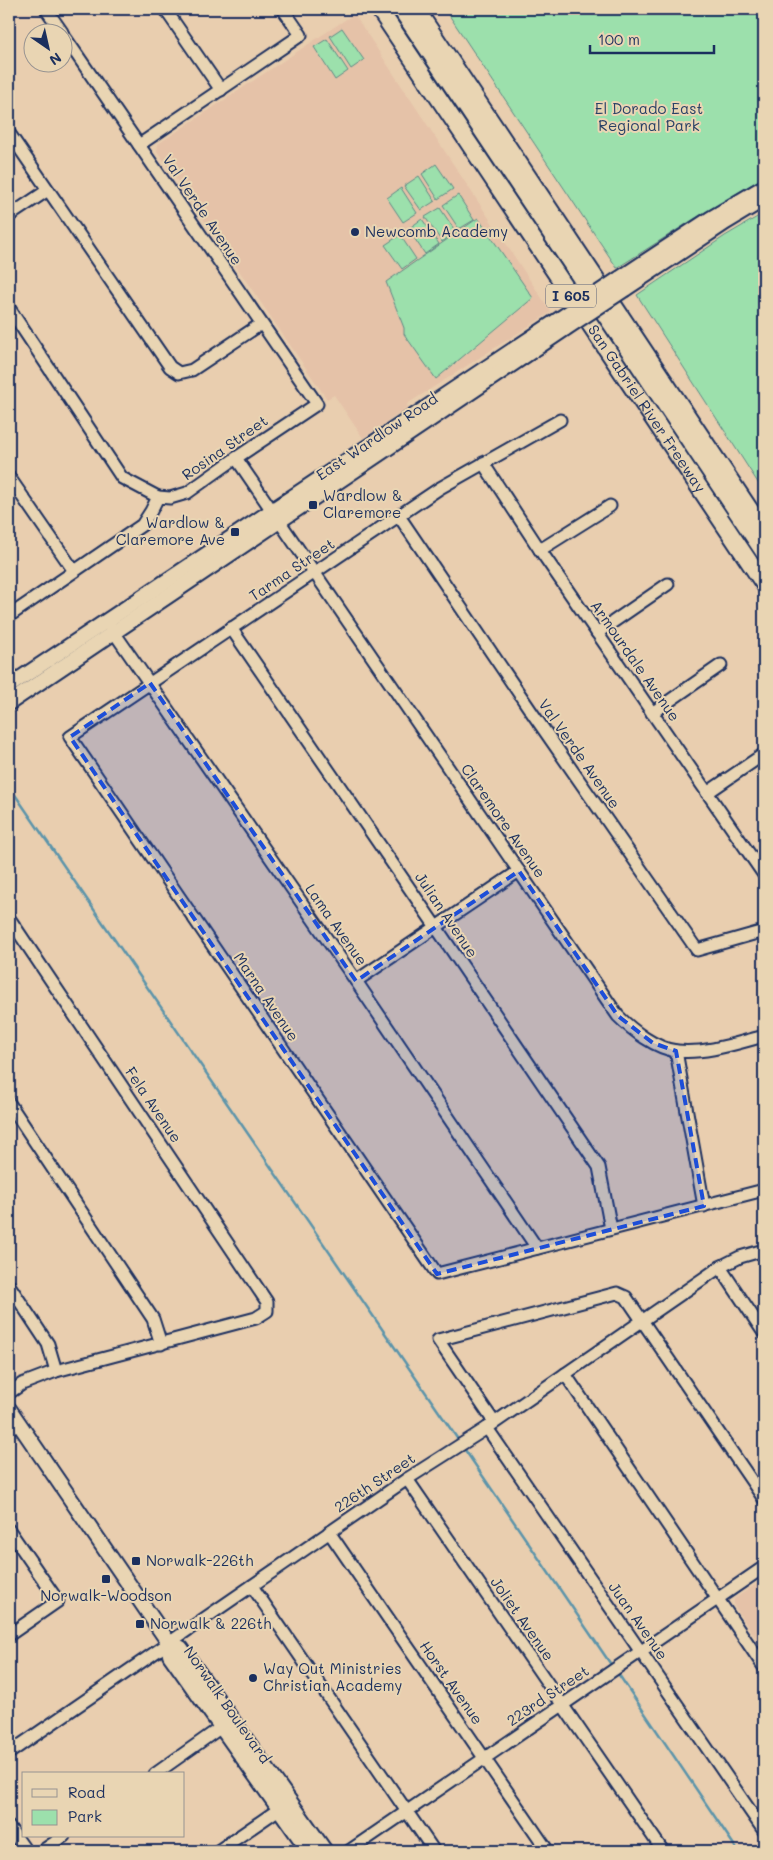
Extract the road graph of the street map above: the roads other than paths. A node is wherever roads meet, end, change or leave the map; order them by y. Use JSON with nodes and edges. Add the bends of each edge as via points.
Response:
{"nodes":[{"id":1,"x":46,"y":9,"type":"edge"},
{"id":2,"x":165,"y":9,"type":"edge"},
{"id":3,"x":283,"y":9,"type":"edge"},
{"id":4,"x":379,"y":9,"type":"edge"},
{"id":5,"x":401,"y":9,"type":"edge"},
{"id":6,"x":416,"y":9,"type":"edge"},
{"id":7,"x":55,"y":22,"type":"edge"},
{"id":8,"x":72,"y":48,"type":"edge"},
{"id":9,"x":221,"y":90,"type":"junction"},
{"id":10,"x":9,"y":133,"type":"edge"},
{"id":11,"x":139,"y":145,"type":"junction"},
{"id":12,"x":764,"y":187,"type":"edge"},
{"id":13,"x":48,"y":190,"type":"junction"},
{"id":14,"x":764,"y":200,"type":"edge"},
{"id":15,"x":9,"y":216,"type":"edge"},
{"id":16,"x":622,"y":284,"type":"junction"},
{"id":17,"x":9,"y":308,"type":"edge"},
{"id":18,"x":261,"y":324,"type":"junction"},
{"id":19,"x":317,"y":404,"type":"joint"},
{"id":20,"x":560,"y":420,"type":"dead end"},
{"id":21,"x":236,"y":458,"type":"junction"},
{"id":22,"x":483,"y":463,"type":"junction"},
{"id":23,"x":9,"y":477,"type":"edge"},
{"id":24,"x":158,"y":496,"type":"junction"},
{"id":25,"x":610,"y":506,"type":"dead end"},
{"id":26,"x":276,"y":516,"type":"junction"},
{"id":27,"x":399,"y":516,"type":"junction"},
{"id":28,"x":764,"y":531,"type":"edge"},
{"id":29,"x":540,"y":550,"type":"junction"},
{"id":30,"x":764,"y":552,"type":"edge"},
{"id":31,"x":74,"y":571,"type":"junction"},
{"id":32,"x":314,"y":573,"type":"junction"},
{"id":33,"x":668,"y":584,"type":"dead end"},
{"id":34,"x":764,"y":584,"type":"edge"},
{"id":35,"x":9,"y":616,"type":"edge"},
{"id":36,"x":106,"y":622,"type":"junction"},
{"id":37,"x":231,"y":628,"type":"junction"},
{"id":38,"x":597,"y":633,"type":"junction"},
{"id":39,"x":114,"y":634,"type":"junction"},
{"id":40,"x":720,"y":665,"type":"dead end"},
{"id":41,"x":150,"y":683,"type":"junction"},
{"id":42,"x":9,"y":686,"type":"edge"},
{"id":43,"x":9,"y":703,"type":"edge"},
{"id":44,"x":652,"y":713,"type":"junction"},
{"id":45,"x":70,"y":737,"type":"joint"},
{"id":46,"x":764,"y":754,"type":"edge"},
{"id":47,"x":707,"y":793,"type":"junction"},
{"id":48,"x":519,"y":870,"type":"junction"},
{"id":49,"x":763,"y":871,"type":"edge"},
{"id":50,"x":9,"y":918,"type":"edge"},
{"id":51,"x":436,"y":926,"type":"junction"},
{"id":52,"x":764,"y":931,"type":"edge"},
{"id":53,"x":356,"y":981,"type":"junction"},
{"id":54,"x":764,"y":1036,"type":"edge"},
{"id":55,"x":676,"y":1051,"type":"junction"},
{"id":56,"x":9,"y":1103,"type":"edge"},
{"id":57,"x":764,"y":1190,"type":"edge"},
{"id":58,"x":704,"y":1206,"type":"junction"},
{"id":59,"x":610,"y":1229,"type":"junction"},
{"id":60,"x":537,"y":1248,"type":"junction"},
{"id":61,"x":764,"y":1250,"type":"edge"},
{"id":62,"x":720,"y":1267,"type":"junction"},
{"id":63,"x":9,"y":1285,"type":"edge"},
{"id":64,"x":642,"y":1321,"type":"junction"},
{"id":65,"x":764,"y":1332,"type":"edge"},
{"id":66,"x":161,"y":1344,"type":"junction"},
{"id":67,"x":56,"y":1371,"type":"junction"},
{"id":68,"x":565,"y":1374,"type":"junction"},
{"id":69,"x":9,"y":1392,"type":"edge"},
{"id":70,"x":9,"y":1409,"type":"edge"},
{"id":71,"x":490,"y":1425,"type":"junction"},
{"id":72,"x":407,"y":1478,"type":"junction"},
{"id":73,"x":764,"y":1499,"type":"edge"},
{"id":74,"x":9,"y":1530,"type":"edge"},
{"id":75,"x":329,"y":1532,"type":"junction"},
{"id":76,"x":764,"y":1566,"type":"edge"},
{"id":77,"x":252,"y":1586,"type":"junction"},
{"id":78,"x":718,"y":1599,"type":"junction"},
{"id":79,"x":9,"y":1635,"type":"edge"},
{"id":80,"x":170,"y":1643,"type":"junction"},
{"id":81,"x":641,"y":1650,"type":"junction"},
{"id":82,"x":764,"y":1667,"type":"edge"},
{"id":83,"x":563,"y":1705,"type":"junction"},
{"id":84,"x":227,"y":1723,"type":"junction"},
{"id":85,"x":9,"y":1753,"type":"edge"},
{"id":86,"x":484,"y":1758,"type":"junction"},
{"id":87,"x":158,"y":1772,"type":"edge"},
{"id":88,"x":279,"y":1809,"type":"junction"},
{"id":89,"x":406,"y":1811,"type":"junction"},
{"id":90,"x":9,"y":1827,"type":"edge"},
{"id":91,"x":764,"y":1831,"type":"edge"},
{"id":92,"x":61,"y":1838,"type":"edge"},
{"id":93,"x":26,"y":1851,"type":"edge"},
{"id":94,"x":42,"y":1851,"type":"edge"},
{"id":95,"x":218,"y":1851,"type":"edge"},
{"id":96,"x":309,"y":1851,"type":"edge"},
{"id":97,"x":325,"y":1851,"type":"edge"},
{"id":98,"x":349,"y":1851,"type":"edge"},
{"id":99,"x":434,"y":1851,"type":"edge"},
{"id":100,"x":548,"y":1851,"type":"edge"},
{"id":101,"x":663,"y":1851,"type":"edge"}],
"edges":[{"from":1,"to":7,"type":"street","name":"Val Verde Avenue"},
{"from":2,"to":9,"type":"street"},
{"from":3,"to":9,"type":"street","via":[[301,35]]},
{"from":4,"to":34,"type":"highway","name":"San Gabriel River Freeway","number":"I 605"},
{"from":5,"to":30,"type":"highway","number":"I 605"},
{"from":6,"to":28,"type":"highway","name":"San Gabriel River Freeway","number":"I 605"},
{"from":8,"to":11,"type":"street","name":"Val Verde Avenue"},
{"from":9,"to":11,"type":"street"},
{"from":10,"to":13,"type":"street"},
{"from":11,"to":18,"type":"street","name":"Val Verde Avenue"},
{"from":12,"to":16,"type":"main road","name":"East Wardlow Road","via":[[710,219]]},
{"from":13,"to":15,"type":"street"},
{"from":13,"to":18,"type":"street","via":[[170,367],[179,373],[192,370]]},
{"from":14,"to":16,"type":"main road","name":"East Wardlow Road"},
{"from":16,"to":26,"type":"main road","name":"East Wardlow Road","bridge":true},
{"from":17,"to":24,"type":"street","via":[[122,478]]},
{"from":18,"to":19,"type":"street","name":"Val Verde Avenue"},
{"from":19,"to":21,"type":"street","name":"Rosina Street"},
{"from":20,"to":22,"type":"street","name":"Tarma Street"},
{"from":21,"to":24,"type":"street","name":"Rosina Street","via":[[187,493],[170,498]]},
{"from":21,"to":26,"type":"street","name":"Claremore Avenue"},
{"from":22,"to":27,"type":"street","name":"Tarma Street"},
{"from":22,"to":29,"type":"street","name":"Armourdale Avenue"},
{"from":23,"to":31,"type":"street"},
{"from":24,"to":31,"type":"street","via":[[142,525]]},
{"from":25,"to":29,"type":"street"},
{"from":26,"to":32,"type":"street","name":"Claremore Avenue"},
{"from":26,"to":36,"type":"main road","name":"East Wardlow Road"},
{"from":26,"to":39,"type":"main road","name":"East Wardlow Road"},
{"from":27,"to":32,"type":"street","name":"Tarma Street"},
{"from":27,"to":52,"type":"street","name":"Val Verde Avenue","via":[[697,950]]},
{"from":29,"to":38,"type":"street","name":"Armourdale Avenue"},
{"from":31,"to":35,"type":"street"},
{"from":32,"to":37,"type":"street","name":"Tarma Street"},
{"from":32,"to":48,"type":"street","name":"Claremore Avenue"},
{"from":33,"to":38,"type":"street"},
{"from":36,"to":39,"type":"street","name":"Lama Avenue"},
{"from":36,"to":42,"type":"main road","name":"East Wardlow Road"},
{"from":37,"to":41,"type":"street","name":"Tarma Street"},
{"from":37,"to":51,"type":"street","name":"Julian Avenue"},
{"from":38,"to":44,"type":"street","name":"Armourdale Avenue"},
{"from":39,"to":41,"type":"street","name":"Lama Avenue"},
{"from":39,"to":43,"type":"main road","name":"East Wardlow Road"},
{"from":40,"to":44,"type":"street"},
{"from":41,"to":45,"type":"street","name":"Tarma Street"},
{"from":41,"to":53,"type":"street","name":"Lama Avenue"},
{"from":44,"to":47,"type":"street","name":"Armourdale Avenue"},
{"from":45,"to":60,"type":"street","name":"Marna Avenue","via":[[437,1274]]},
{"from":46,"to":47,"type":"street"},
{"from":47,"to":49,"type":"street","name":"Armourdale Avenue"},
{"from":48,"to":51,"type":"street"},
{"from":48,"to":55,"type":"street","name":"Claremore Avenue","via":[[618,1016],[653,1043]]},
{"from":50,"to":66,"type":"street","name":"Fela Avenue","via":[[267,1302],[267,1311],[256,1318]]},
{"from":51,"to":53,"type":"street"},
{"from":51,"to":59,"type":"street","name":"Julian Avenue","via":[[599,1167]]},
{"from":53,"to":60,"type":"street","name":"Lama Avenue"},
{"from":54,"to":55,"type":"street","via":[[714,1049]]},
{"from":55,"to":58,"type":"street"},
{"from":56,"to":66,"type":"street","via":[[153,1319]]},
{"from":57,"to":58,"type":"street"},
{"from":58,"to":59,"type":"street"},
{"from":59,"to":60,"type":"street"},
{"from":61,"to":62,"type":"street","name":"226th Street"},
{"from":62,"to":64,"type":"street","name":"226th Street"},
{"from":62,"to":65,"type":"street"},
{"from":63,"to":67,"type":"street","via":[[48,1344]]},
{"from":64,"to":68,"type":"street","name":"226th Street"},
{"from":64,"to":71,"type":"street","name":"Juan Avenue","via":[[626,1297],[617,1293],[438,1340]]},
{"from":64,"to":73,"type":"street"},
{"from":66,"to":67,"type":"street"},
{"from":67,"to":69,"type":"street"},
{"from":68,"to":71,"type":"street","name":"226th Street"},
{"from":68,"to":78,"type":"street"},
{"from":70,"to":80,"type":"main road","name":"Norwalk Boulevard"},
{"from":71,"to":72,"type":"street","name":"226th Street"},
{"from":71,"to":81,"type":"street","name":"Juan Avenue"},
{"from":72,"to":75,"type":"street","name":"226th Street"},
{"from":72,"to":83,"type":"street","name":"Joliet Avenue"},
{"from":74,"to":79,"type":"street","via":[[58,1601]]},
{"from":75,"to":77,"type":"street","name":"226th Street"},
{"from":75,"to":86,"type":"street","name":"Horst Avenue"},
{"from":76,"to":78,"type":"street","name":"223rd Street"},
{"from":77,"to":80,"type":"street","name":"226th Street"},
{"from":77,"to":89,"type":"street"},
{"from":78,"to":81,"type":"street","name":"223rd Street"},
{"from":78,"to":82,"type":"street"},
{"from":80,"to":84,"type":"main road","name":"Norwalk Boulevard","via":[[170,1655]]},
{"from":80,"to":85,"type":"street","name":"226th Street"},
{"from":81,"to":83,"type":"street","name":"223rd Street"},
{"from":81,"to":91,"type":"street","name":"Juan Avenue"},
{"from":83,"to":86,"type":"street","name":"223rd Street"},
{"from":83,"to":101,"type":"street","name":"Joliet Avenue"},
{"from":84,"to":87,"type":"street"},
{"from":84,"to":88,"type":"main road","name":"Norwalk Boulevard"},
{"from":84,"to":97,"type":"main road","name":"Norwalk Boulevard"},
{"from":86,"to":89,"type":"street","name":"223rd Street"},
{"from":86,"to":100,"type":"street","name":"Horst Avenue"},
{"from":88,"to":95,"type":"street"},
{"from":88,"to":96,"type":"main road","name":"Norwalk Boulevard"},
{"from":89,"to":98,"type":"street","name":"223rd Street"},
{"from":89,"to":99,"type":"street"},
{"from":90,"to":93,"type":"street"},
{"from":92,"to":94,"type":"street"}]}
